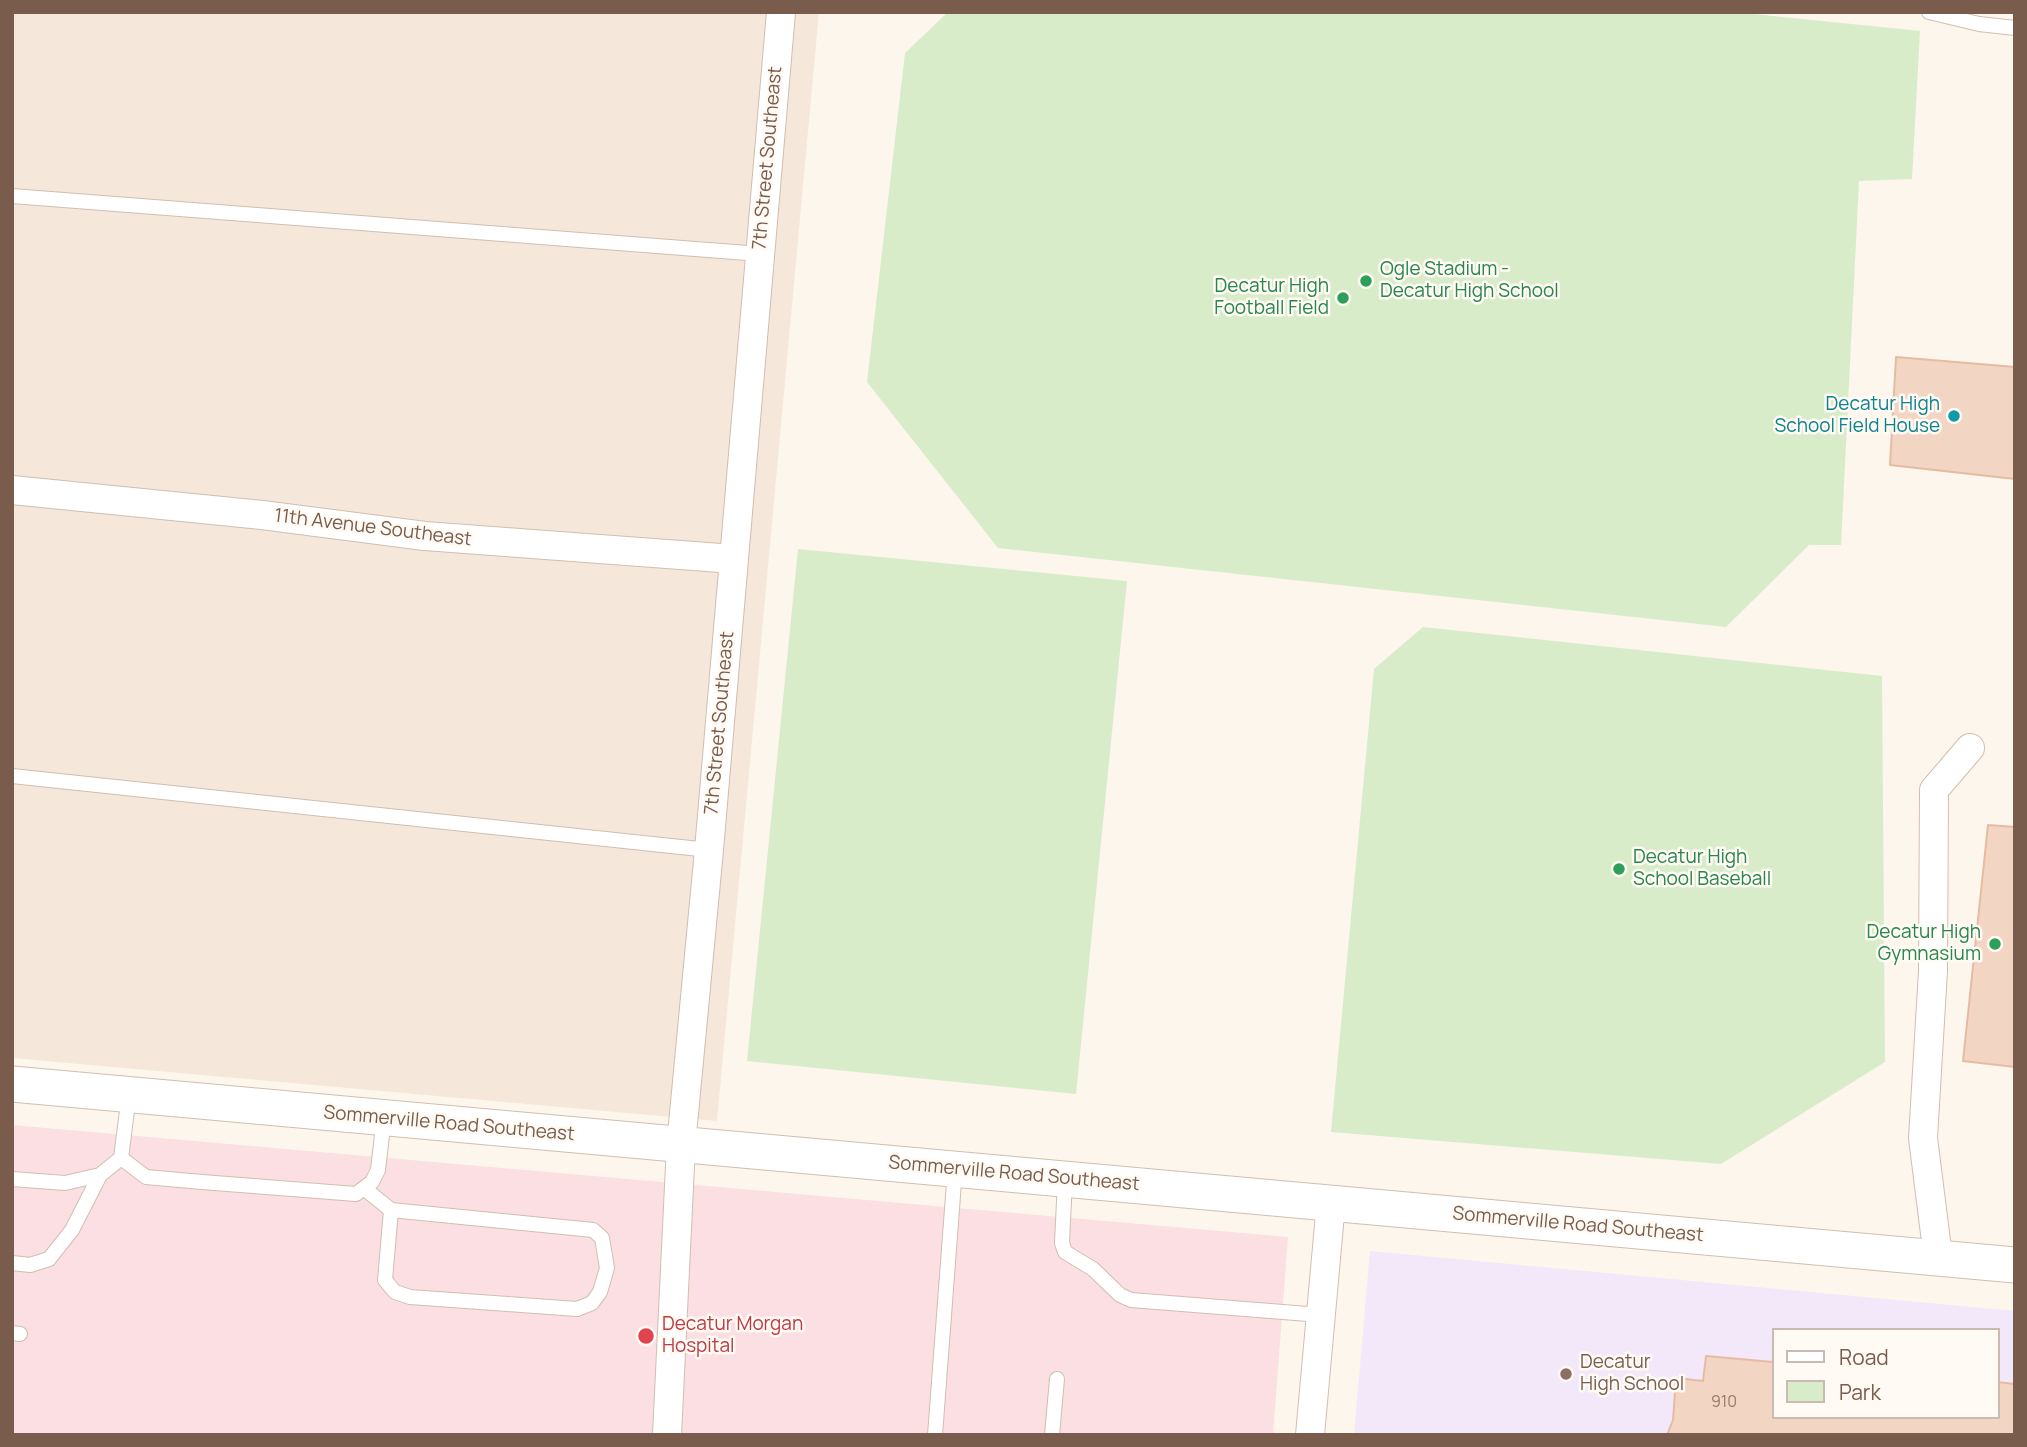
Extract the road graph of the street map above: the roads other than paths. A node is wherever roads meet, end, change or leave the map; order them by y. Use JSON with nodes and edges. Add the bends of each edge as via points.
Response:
{"nodes":[{"id":1,"x":781,"y":12,"type":"edge"},
{"id":2,"x":1929,"y":12,"type":"edge"},
{"id":3,"x":2015,"y":28,"type":"edge"},
{"id":4,"x":12,"y":195,"type":"edge"},
{"id":5,"x":760,"y":254,"type":"junction"},
{"id":6,"x":12,"y":490,"type":"edge"},
{"id":7,"x":734,"y":559,"type":"junction"},
{"id":8,"x":1969,"y":748,"type":"dead end"},
{"id":9,"x":12,"y":776,"type":"edge"},
{"id":10,"x":709,"y":850,"type":"junction"},
{"id":11,"x":12,"y":1084,"type":"edge"},
{"id":12,"x":129,"y":1095,"type":"junction"},
{"id":13,"x":384,"y":1118,"type":"junction"},
{"id":14,"x":681,"y":1145,"type":"junction"},
{"id":15,"x":121,"y":1158,"type":"junction"},
{"id":16,"x":955,"y":1169,"type":"junction"},
{"id":17,"x":100,"y":1175,"type":"junction"},
{"id":18,"x":12,"y":1179,"type":"edge"},
{"id":19,"x":1066,"y":1179,"type":"junction"},
{"id":20,"x":365,"y":1189,"type":"junction"},
{"id":21,"x":1331,"y":1203,"type":"junction"},
{"id":22,"x":391,"y":1210,"type":"junction"},
{"id":23,"x":1938,"y":1257,"type":"junction"},
{"id":24,"x":12,"y":1263,"type":"edge"},
{"id":25,"x":2015,"y":1265,"type":"edge"},
{"id":26,"x":1321,"y":1315,"type":"junction"},
{"id":27,"x":1057,"y":1379,"type":"dead end"},
{"id":28,"x":667,"y":1435,"type":"edge"},
{"id":29,"x":935,"y":1435,"type":"edge"},
{"id":30,"x":1052,"y":1435,"type":"edge"},
{"id":31,"x":1310,"y":1435,"type":"edge"}],
"edges":[{"from":1,"to":5,"type":"street","name":"7th Street Southeast"},
{"from":2,"to":3,"type":"lane"},
{"from":4,"to":5,"type":"lane"},
{"from":5,"to":7,"type":"street","name":"7th Street Southeast"},
{"from":6,"to":7,"type":"street","name":"11th Avenue Southeast","via":[[425,536]]},
{"from":7,"to":10,"type":"street","name":"7th Street Southeast"},
{"from":8,"to":23,"type":"street","via":[[1934,790],[1933,971],[1923,1138]]},
{"from":9,"to":10,"type":"lane"},
{"from":10,"to":14,"type":"street","name":"7th Street Southeast"},
{"from":11,"to":12,"type":"street","name":"Sommerville Road Southeast"},
{"from":12,"to":13,"type":"street","name":"Sommerville Road Southeast"},
{"from":12,"to":15,"type":"lane"},
{"from":13,"to":14,"type":"street","name":"Sommerville Road Southeast"},
{"from":13,"to":20,"type":"lane","via":[[378,1170]]},
{"from":14,"to":16,"type":"street","name":"Sommerville Road Southeast"},
{"from":14,"to":28,"type":"street","name":"7th Street Southeast"},
{"from":15,"to":17,"type":"lane"},
{"from":15,"to":20,"type":"lane","via":[[146,1177],[345,1195]]},
{"from":16,"to":19,"type":"street","name":"Sommerville Road Southeast"},
{"from":16,"to":29,"type":"lane"},
{"from":17,"to":18,"type":"lane","via":[[65,1182]]},
{"from":17,"to":24,"type":"lane","via":[[72,1230],[49,1259],[30,1265]]},
{"from":19,"to":21,"type":"street","name":"Sommerville Road Southeast"},
{"from":19,"to":26,"type":"lane","via":[[1065,1252],[1093,1269],[1120,1295],[1130,1300]]},
{"from":20,"to":22,"type":"lane"},
{"from":21,"to":23,"type":"street","name":"Sommerville Road Southeast"},
{"from":21,"to":26,"type":"street"},
{"from":22,"to":22,"type":"lane","via":[[385,1280],[395,1292],[410,1297],[577,1309],[592,1303],[600,1292],[607,1268],[603,1238],[593,1230]]},
{"from":23,"to":25,"type":"street","name":"Sommerville Road Southeast"},
{"from":26,"to":31,"type":"street"},
{"from":27,"to":30,"type":"lane"}]}
